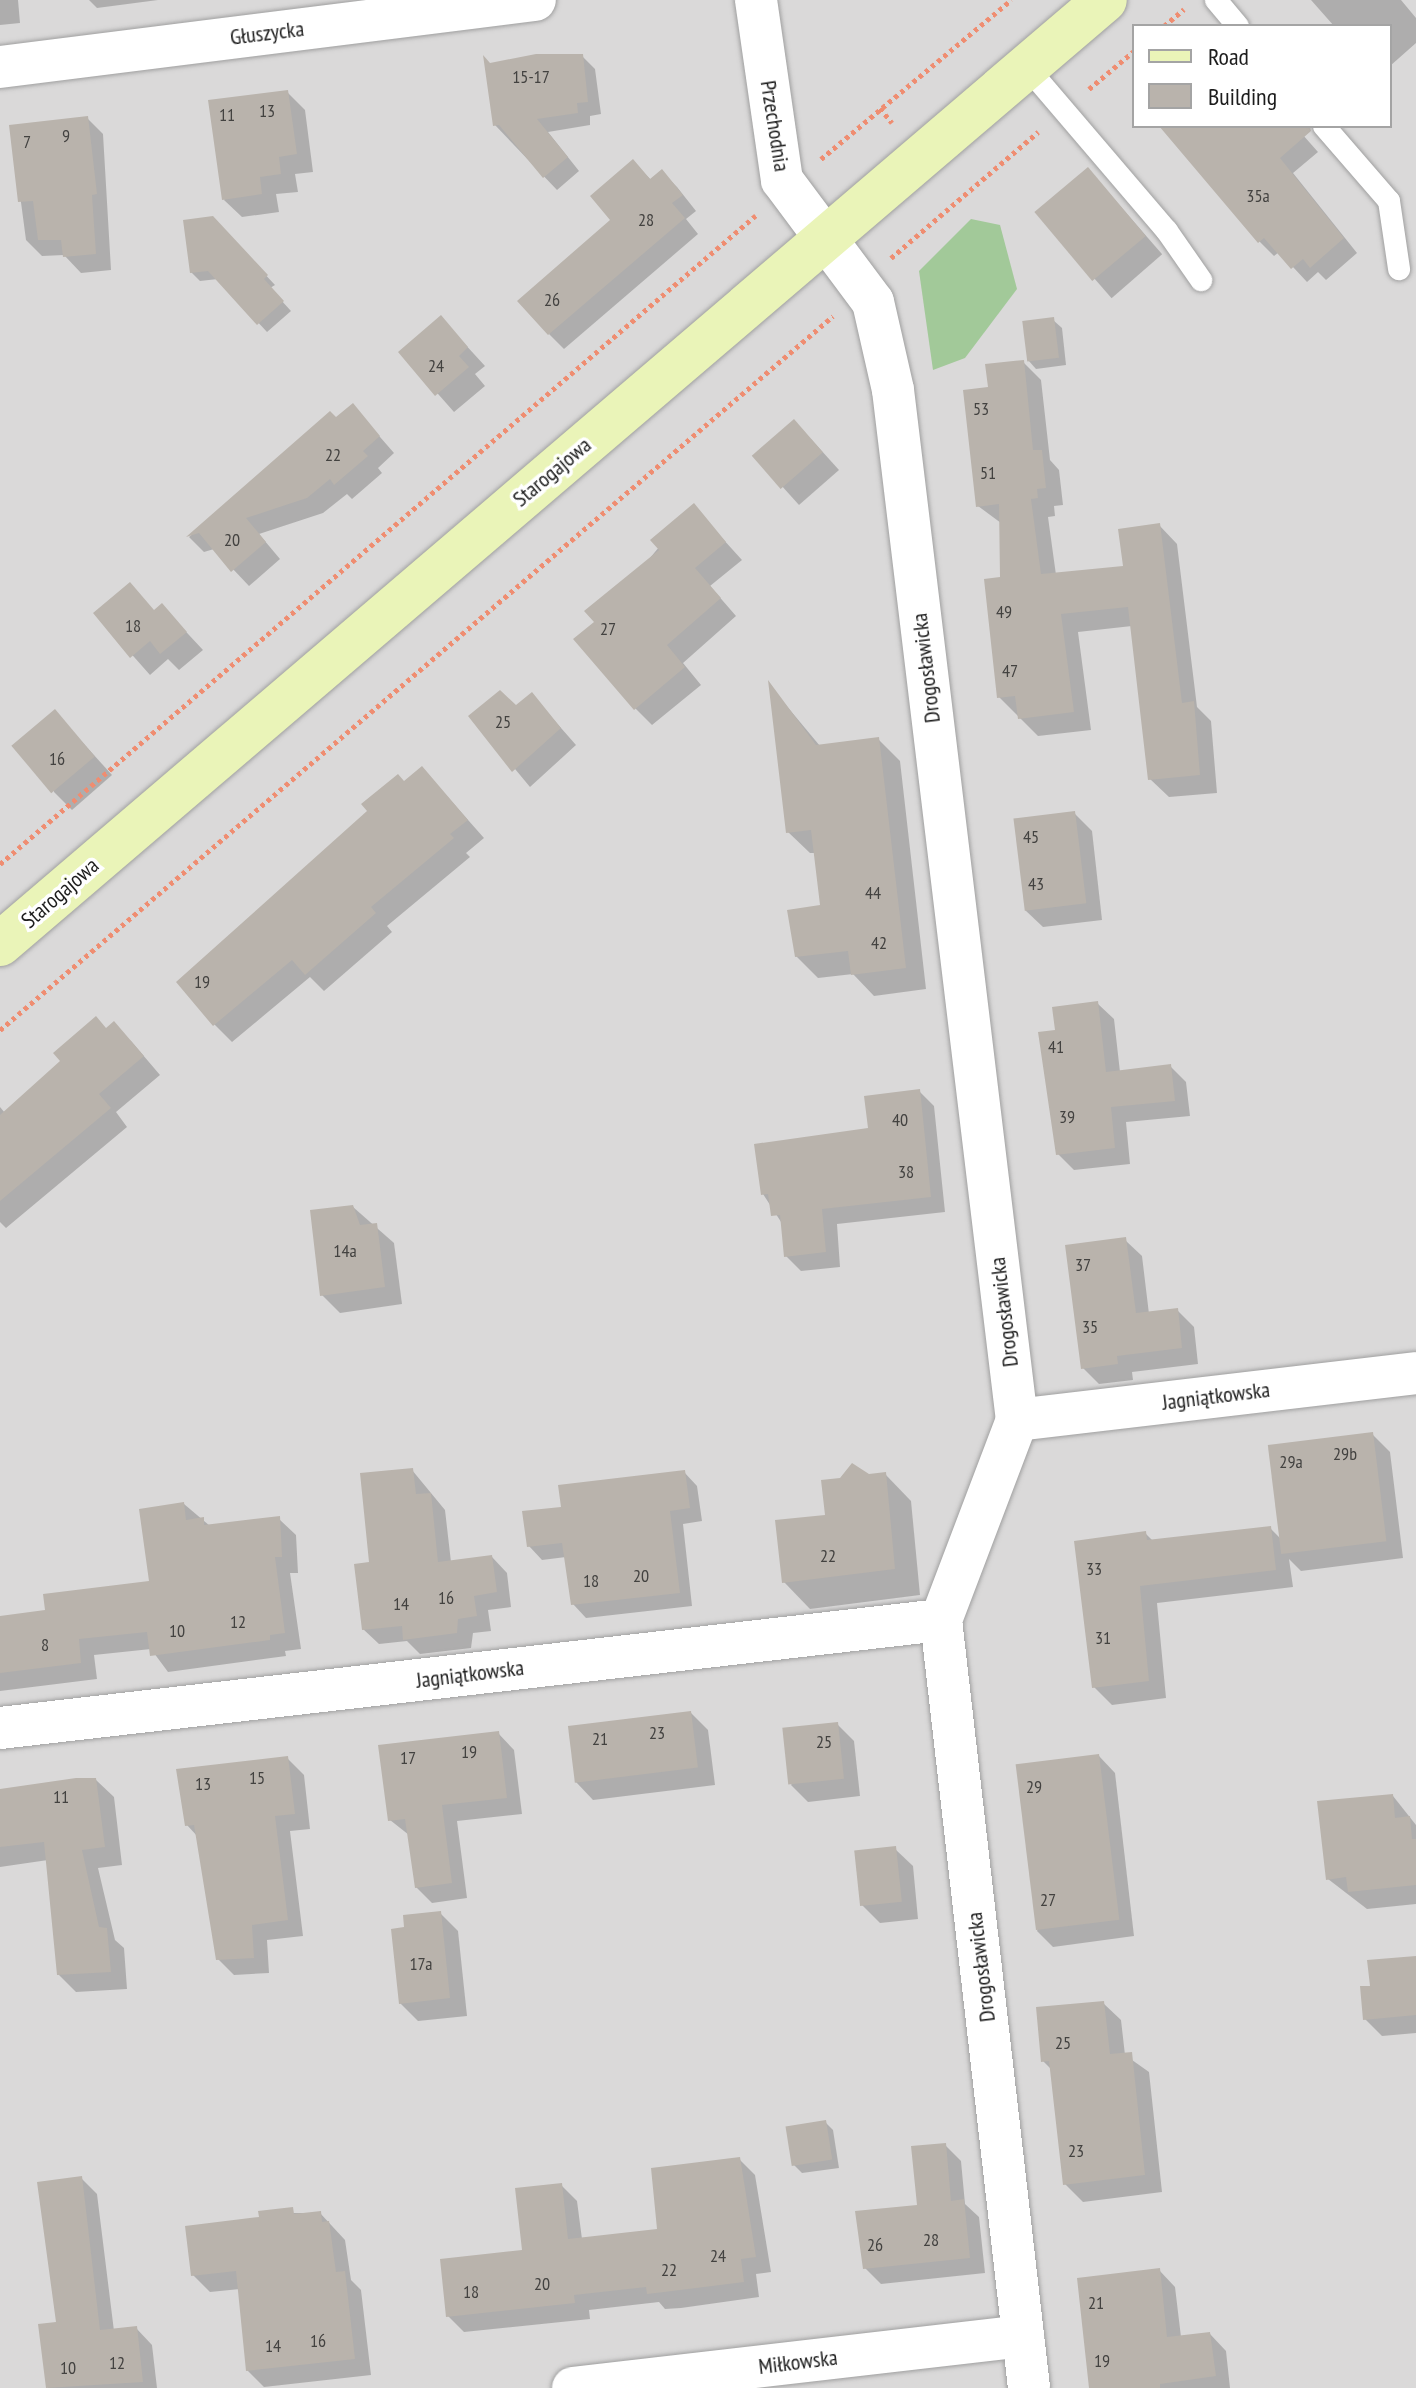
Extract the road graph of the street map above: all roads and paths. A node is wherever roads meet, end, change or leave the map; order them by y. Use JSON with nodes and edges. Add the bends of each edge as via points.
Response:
{"nodes":[{"id":1,"x":535,"y":0,"type":"edge"},
{"id":2,"x":756,"y":0,"type":"edge"},
{"id":3,"x":1011,"y":0,"type":"edge"},
{"id":4,"x":1105,"y":0,"type":"edge"},
{"id":5,"x":1194,"y":0,"type":"edge"},
{"id":6,"x":1216,"y":0,"type":"edge"},
{"id":7,"x":1166,"y":24,"type":"edge"},
{"id":8,"x":1236,"y":24,"type":"edge"},
{"id":9,"x":1132,"y":53,"type":"edge"},
{"id":10,"x":1026,"y":66,"type":"junction"},
{"id":11,"x":0,"y":67,"type":"edge"},
{"id":12,"x":1064,"y":110,"type":"junction"},
{"id":13,"x":1326,"y":128,"type":"edge"},
{"id":14,"x":818,"y":161,"type":"dead end"},
{"id":15,"x":759,"y":213,"type":"dead end"},
{"id":16,"x":827,"y":239,"type":"junction"},
{"id":17,"x":894,"y":255,"type":"dead end"},
{"id":18,"x":1399,"y":269,"type":"dead end"},
{"id":19,"x":1201,"y":280,"type":"dead end"},
{"id":20,"x":834,"y":315,"type":"dead end"},
{"id":21,"x":0,"y":864,"type":"edge"},
{"id":22,"x":0,"y":944,"type":"edge"},
{"id":23,"x":0,"y":1030,"type":"edge"},
{"id":24,"x":1416,"y":1373,"type":"edge"},
{"id":25,"x":1017,"y":1420,"type":"junction"},
{"id":26,"x":941,"y":1620,"type":"junction"},
{"id":27,"x":0,"y":1728,"type":"edge"},
{"id":28,"x":1023,"y":2336,"type":"junction"},
{"id":29,"x":573,"y":2388,"type":"edge"},
{"id":30,"x":1029,"y":2388,"type":"edge"}],
"edges":[{"from":1,"to":11,"type":"street","name":"Głuszycka"},
{"from":2,"to":16,"type":"street","name":"Przechodnia","via":[[782,180]]},
{"from":3,"to":14,"type":"path"},
{"from":4,"to":10,"type":"street","name":"Starogajowa"},
{"from":5,"to":7,"type":"path"},
{"from":6,"to":8,"type":"lane"},
{"from":9,"to":12,"type":"path"},
{"from":10,"to":12,"type":"lane"},
{"from":10,"to":16,"type":"street","name":"Starogajowa"},
{"from":12,"to":17,"type":"path"},
{"from":12,"to":19,"type":"lane"},
{"from":13,"to":18,"type":"lane","via":[[1389,201]]},
{"from":15,"to":21,"type":"path"},
{"from":16,"to":22,"type":"street","name":"Starogajowa"},
{"from":16,"to":25,"type":"street","name":"Drogosławicka","via":[[873,302],[893,390]]},
{"from":20,"to":23,"type":"path"},
{"from":24,"to":25,"type":"street","name":"Jagniątkowska"},
{"from":25,"to":26,"type":"street","name":"Drogosławicka"},
{"from":26,"to":27,"type":"street","name":"Jagniątkowska"},
{"from":26,"to":28,"type":"street","name":"Drogosławicka"},
{"from":28,"to":29,"type":"street","name":"Miłkowska"},
{"from":28,"to":30,"type":"street","name":"Drogosławicka"}]}
